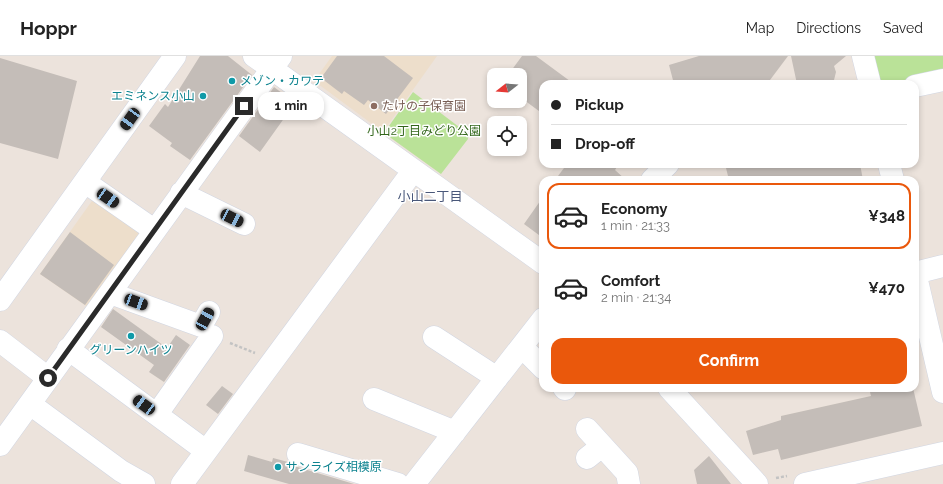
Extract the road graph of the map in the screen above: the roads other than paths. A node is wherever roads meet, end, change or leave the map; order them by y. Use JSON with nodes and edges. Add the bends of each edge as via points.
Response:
{"nodes":[{"id":1,"x":175,"y":56,"type":"edge"},
{"id":2,"x":254,"y":56,"type":"edge"},
{"id":3,"x":864,"y":56,"type":"edge"},
{"id":4,"x":276,"y":62,"type":"edge"},
{"id":5,"x":869,"y":80,"type":"edge"},
{"id":6,"x":943,"y":80,"type":"edge"},
{"id":7,"x":919,"y":85,"type":"edge"},
{"id":8,"x":664,"y":168,"type":"edge"},
{"id":9,"x":413,"y":171,"type":"junction"},
{"id":10,"x":656,"y":176,"type":"edge"},
{"id":11,"x":85,"y":182,"type":"junction"},
{"id":12,"x":181,"y":193,"type":"junction"},
{"id":13,"x":244,"y":224,"type":"dead end"},
{"id":14,"x":154,"y":230,"type":"junction"},
{"id":15,"x":539,"y":260,"type":"edge"},
{"id":16,"x":943,"y":266,"type":"edge"},
{"id":17,"x":919,"y":271,"type":"edge"},
{"id":18,"x":919,"y":289,"type":"edge"},
{"id":19,"x":110,"y":293,"type":"junction"},
{"id":20,"x":0,"y":300,"type":"edge"},
{"id":21,"x":209,"y":312,"type":"dead end"},
{"id":22,"x":539,"y":325,"type":"edge"},
{"id":23,"x":212,"y":336,"type":"dead end"},
{"id":24,"x":434,"y":336,"type":"dead end"},
{"id":25,"x":0,"y":341,"type":"edge"},
{"id":26,"x":522,"y":347,"type":"junction"},
{"id":27,"x":68,"y":350,"type":"junction"},
{"id":28,"x":539,"y":364,"type":"edge"},
{"id":29,"x":48,"y":378,"type":"junction"},
{"id":30,"x":497,"y":378,"type":"junction"},
{"id":31,"x":673,"y":392,"type":"edge"},
{"id":32,"x":943,"y":392,"type":"edge"},
{"id":33,"x":374,"y":399,"type":"dead end"},
{"id":34,"x":30,"y":404,"type":"junction"},
{"id":35,"x":157,"y":414,"type":"junction"},
{"id":36,"x":587,"y":429,"type":"dead end"},
{"id":37,"x":455,"y":432,"type":"junction"},
{"id":38,"x":0,"y":445,"type":"edge"},
{"id":39,"x":206,"y":451,"type":"junction"},
{"id":40,"x":943,"y":453,"type":"edge"},
{"id":41,"x":298,"y":454,"type":"dead end"},
{"id":42,"x":144,"y":484,"type":"edge"},
{"id":43,"x":182,"y":484,"type":"edge"},
{"id":44,"x":398,"y":484,"type":"edge"},
{"id":45,"x":414,"y":484,"type":"edge"},
{"id":46,"x":629,"y":484,"type":"edge"},
{"id":47,"x":757,"y":484,"type":"edge"},
{"id":48,"x":805,"y":484,"type":"edge"}],
"edges":[{"from":1,"to":11,"type":"street"},
{"from":2,"to":4,"type":"street"},
{"from":3,"to":5,"type":"street"},
{"from":4,"to":9,"type":"street"},
{"from":4,"to":12,"type":"street"},
{"from":6,"to":7,"type":"street"},
{"from":8,"to":10,"type":"street"},
{"from":9,"to":15,"type":"street"},
{"from":9,"to":39,"type":"street"},
{"from":11,"to":14,"type":"street"},
{"from":11,"to":20,"type":"street"},
{"from":12,"to":13,"type":"street"},
{"from":12,"to":14,"type":"street"},
{"from":14,"to":19,"type":"street"},
{"from":16,"to":17,"type":"street"},
{"from":18,"to":32,"type":"street"},
{"from":19,"to":21,"type":"street","via":[[201,326]]},
{"from":19,"to":27,"type":"street"},
{"from":22,"to":26,"type":"street"},
{"from":23,"to":35,"type":"street"},
{"from":24,"to":30,"type":"street"},
{"from":25,"to":29,"type":"street"},
{"from":26,"to":28,"type":"street"},
{"from":26,"to":30,"type":"street"},
{"from":27,"to":29,"type":"street"},
{"from":27,"to":35,"type":"street"},
{"from":29,"to":34,"type":"street"},
{"from":30,"to":37,"type":"street"},
{"from":31,"to":47,"type":"street"},
{"from":33,"to":37,"type":"street"},
{"from":34,"to":38,"type":"street"},
{"from":34,"to":42,"type":"street","via":[[121,471]]},
{"from":35,"to":39,"type":"street"},
{"from":36,"to":46,"type":"street","via":[[595,452],[627,473]]},
{"from":37,"to":45,"type":"street"},
{"from":39,"to":43,"type":"street"},
{"from":40,"to":48,"type":"street"},
{"from":41,"to":44,"type":"street"}]}
